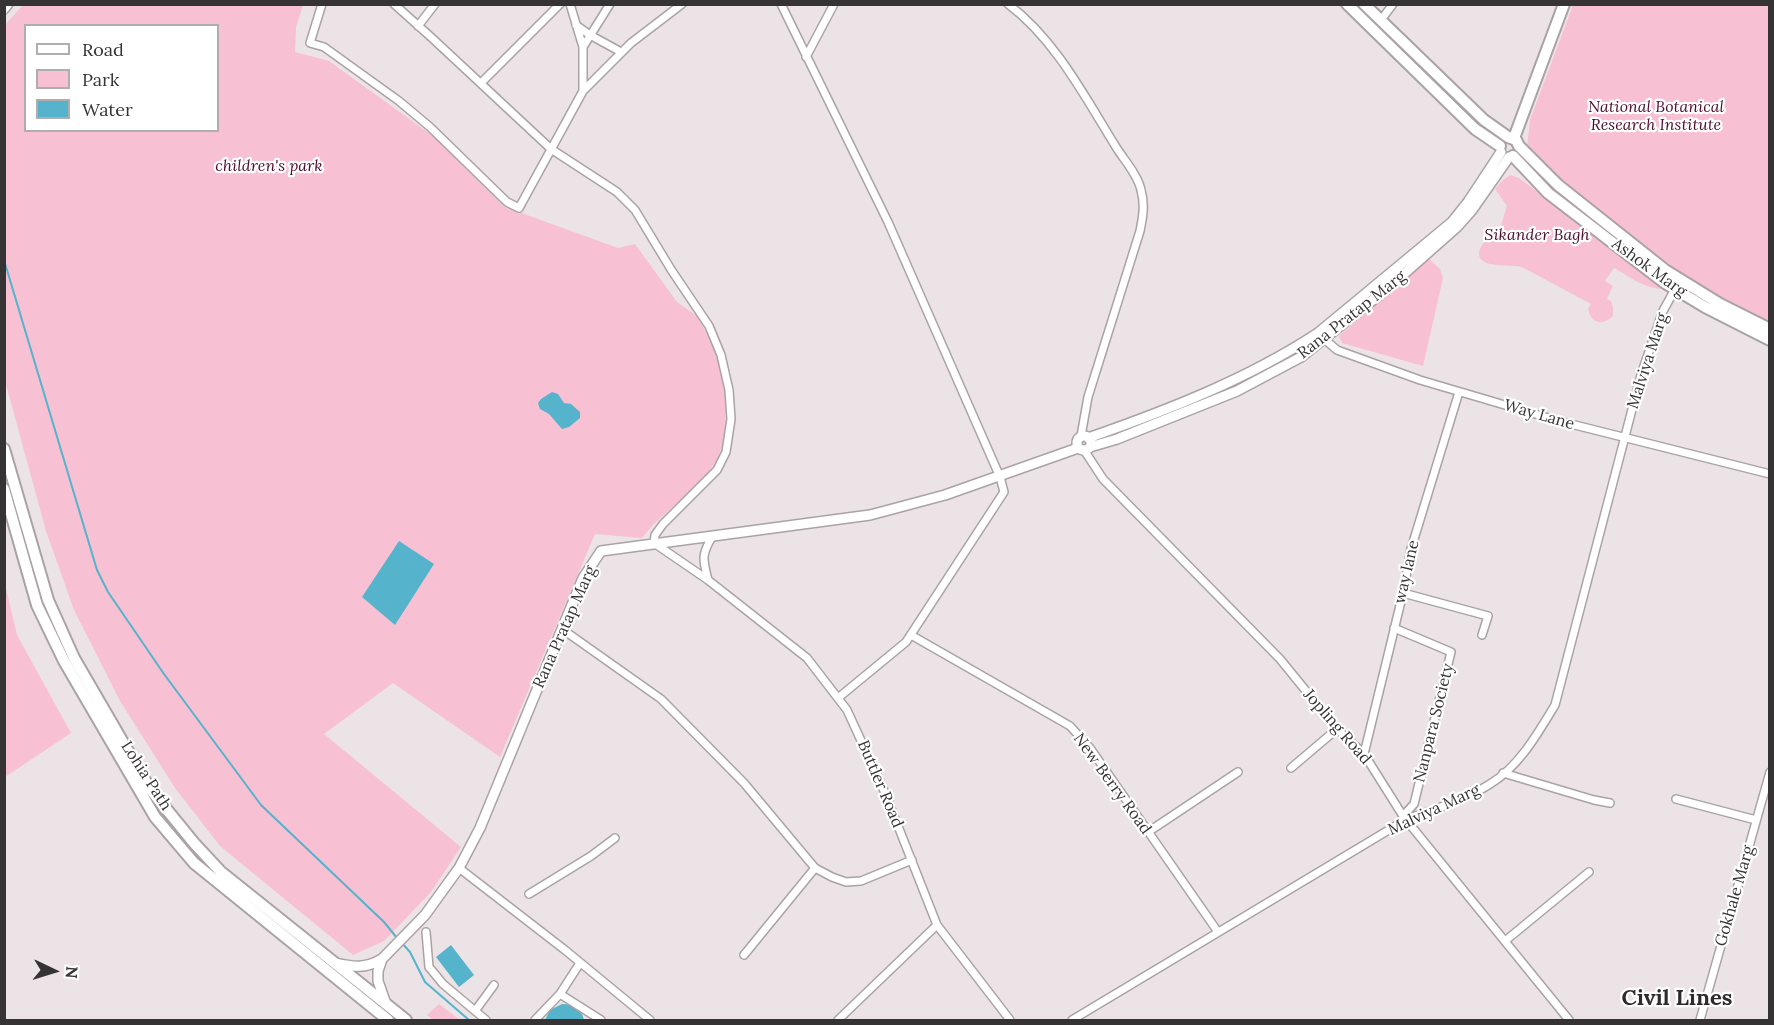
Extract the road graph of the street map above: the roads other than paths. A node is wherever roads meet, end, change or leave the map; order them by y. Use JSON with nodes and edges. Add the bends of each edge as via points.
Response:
{"nodes":[{"id":1,"x":8,"y":4,"type":"edge"},
{"id":2,"x":322,"y":4,"type":"edge"},
{"id":3,"x":394,"y":4,"type":"edge"},
{"id":4,"x":435,"y":4,"type":"edge"},
{"id":5,"x":560,"y":4,"type":"edge"},
{"id":6,"x":570,"y":4,"type":"edge"},
{"id":7,"x":610,"y":4,"type":"edge"},
{"id":8,"x":682,"y":4,"type":"edge"},
{"id":9,"x":781,"y":4,"type":"edge"},
{"id":10,"x":834,"y":4,"type":"edge"},
{"id":11,"x":1008,"y":4,"type":"edge"},
{"id":12,"x":1347,"y":4,"type":"edge"},
{"id":13,"x":1364,"y":4,"type":"edge"},
{"id":14,"x":1393,"y":4,"type":"edge"},
{"id":15,"x":1564,"y":4,"type":"edge"},
{"id":16,"x":4,"y":9,"type":"edge"},
{"id":17,"x":1381,"y":20,"type":"junction"},
{"id":18,"x":576,"y":25,"type":"junction"},
{"id":19,"x":418,"y":26,"type":"junction"},
{"id":20,"x":590,"y":35,"type":"junction"},
{"id":21,"x":583,"y":47,"type":"junction"},
{"id":22,"x":621,"y":52,"type":"junction"},
{"id":23,"x":806,"y":57,"type":"junction"},
{"id":24,"x":481,"y":83,"type":"junction"},
{"id":25,"x":583,"y":91,"type":"junction"},
{"id":26,"x":1509,"y":147,"type":"junction"},
{"id":27,"x":551,"y":149,"type":"junction"},
{"id":28,"x":1675,"y":289,"type":"junction"},
{"id":29,"x":1770,"y":329,"type":"edge"},
{"id":30,"x":1321,"y":336,"type":"junction"},
{"id":31,"x":1770,"y":340,"type":"edge"},
{"id":32,"x":1460,"y":392,"type":"junction"},
{"id":33,"x":1625,"y":438,"type":"junction"},
{"id":34,"x":1084,"y":444,"type":"junction"},
{"id":35,"x":4,"y":449,"type":"edge"},
{"id":36,"x":1770,"y":474,"type":"edge"},
{"id":37,"x":1000,"y":477,"type":"junction"},
{"id":38,"x":4,"y":489,"type":"edge"},
{"id":39,"x":712,"y":537,"type":"junction"},
{"id":40,"x":654,"y":543,"type":"junction"},
{"id":41,"x":708,"y":580,"type":"junction"},
{"id":42,"x":1403,"y":593,"type":"junction"},
{"id":43,"x":1394,"y":628,"type":"junction"},
{"id":44,"x":562,"y":629,"type":"junction"},
{"id":45,"x":911,"y":635,"type":"junction"},
{"id":46,"x":1482,"y":635,"type":"dead end"},
{"id":47,"x":838,"y":698,"type":"junction"},
{"id":48,"x":1337,"y":729,"type":"junction"},
{"id":49,"x":1364,"y":754,"type":"junction"},
{"id":50,"x":1291,"y":768,"type":"dead end"},
{"id":51,"x":1238,"y":772,"type":"dead end"},
{"id":52,"x":1770,"y":772,"type":"edge"},
{"id":53,"x":1503,"y":773,"type":"junction"},
{"id":54,"x":1676,"y":799,"type":"dead end"},
{"id":55,"x":1610,"y":803,"type":"dead end"},
{"id":56,"x":1405,"y":817,"type":"junction"},
{"id":57,"x":1756,"y":820,"type":"junction"},
{"id":58,"x":1148,"y":832,"type":"junction"},
{"id":59,"x":615,"y":838,"type":"dead end"},
{"id":60,"x":912,"y":860,"type":"junction"},
{"id":61,"x":459,"y":868,"type":"junction"},
{"id":62,"x":815,"y":868,"type":"junction"},
{"id":63,"x":1589,"y":872,"type":"dead end"},
{"id":64,"x":528,"y":894,"type":"dead end"},
{"id":65,"x":937,"y":925,"type":"junction"},
{"id":66,"x":426,"y":932,"type":"dead end"},
{"id":67,"x":1218,"y":932,"type":"junction"},
{"id":68,"x":1505,"y":941,"type":"junction"},
{"id":69,"x":744,"y":955,"type":"dead end"},
{"id":70,"x":383,"y":957,"type":"junction"},
{"id":71,"x":335,"y":963,"type":"junction"},
{"id":72,"x":580,"y":963,"type":"junction"},
{"id":73,"x":494,"y":986,"type":"dead end"},
{"id":74,"x":560,"y":994,"type":"junction"},
{"id":75,"x":386,"y":1004,"type":"junction"},
{"id":76,"x":475,"y":1011,"type":"junction"},
{"id":77,"x":388,"y":1020,"type":"edge"},
{"id":78,"x":406,"y":1020,"type":"edge"},
{"id":79,"x":486,"y":1020,"type":"edge"},
{"id":80,"x":535,"y":1020,"type":"edge"},
{"id":81,"x":601,"y":1020,"type":"edge"},
{"id":82,"x":650,"y":1020,"type":"edge"},
{"id":83,"x":837,"y":1020,"type":"edge"},
{"id":84,"x":1010,"y":1020,"type":"edge"},
{"id":85,"x":1072,"y":1020,"type":"edge"},
{"id":86,"x":1569,"y":1020,"type":"edge"},
{"id":87,"x":1700,"y":1020,"type":"edge"}],
"edges":[{"from":1,"to":16,"type":"street"},
{"from":2,"to":27,"type":"street","via":[[310,43],[324,47],[407,107],[507,202],[519,208]]},
{"from":3,"to":19,"type":"street"},
{"from":4,"to":19,"type":"street"},
{"from":5,"to":24,"type":"street"},
{"from":6,"to":18,"type":"street"},
{"from":7,"to":20,"type":"street"},
{"from":8,"to":22,"type":"street"},
{"from":9,"to":23,"type":"street"},
{"from":10,"to":23,"type":"street"},
{"from":11,"to":34,"type":"street","via":[[1022,14],[1052,49],[1089,103],[1141,187],[1145,207],[1088,398]]},
{"from":12,"to":26,"type":"main road","name":"Ashok Marg","via":[[1475,129]]},
{"from":13,"to":17,"type":"main road","name":"Ashok Marg"},
{"from":14,"to":17,"type":"street"},
{"from":15,"to":26,"type":"main road","name":"Rana Pratap Marg"},
{"from":17,"to":26,"type":"main road","name":"Ashok Marg"},
{"from":18,"to":20,"type":"street"},
{"from":18,"to":21,"type":"street"},
{"from":19,"to":24,"type":"street"},
{"from":20,"to":21,"type":"street"},
{"from":20,"to":22,"type":"street"},
{"from":21,"to":25,"type":"street"},
{"from":22,"to":25,"type":"street"},
{"from":23,"to":37,"type":"street","via":[[888,222]]},
{"from":24,"to":27,"type":"street"},
{"from":25,"to":27,"type":"street"},
{"from":26,"to":28,"type":"main road","name":"Ashok Marg","via":[[1548,193]]},
{"from":26,"to":29,"type":"main road","name":"Ashok Marg","via":[[1665,270]]},
{"from":26,"to":30,"type":"street","name":"Rana Pratap Marg","via":[[1472,210],[1457,227],[1388,288]]},
{"from":27,"to":40,"type":"street","via":[[617,192],[635,210],[709,326],[721,355],[731,419],[726,452],[717,470],[663,524]]},
{"from":28,"to":31,"type":"main road","name":"Ashok Marg"},
{"from":28,"to":33,"type":"street","name":"Malviya Marg","via":[[1663,311],[1641,375]]},
{"from":30,"to":32,"type":"street","name":"Way Lane","via":[[1337,350]]},
{"from":30,"to":34,"type":"street","name":"Rana Pratap Marg","via":[[1301,357],[1237,391],[1117,439]]},
{"from":32,"to":33,"type":"street","name":"Way Lane"},
{"from":32,"to":42,"type":"street","name":"way lane","via":[[1411,549]]},
{"from":33,"to":36,"type":"street","name":"Way Lane"},
{"from":33,"to":53,"type":"street","name":"Malviya Marg","via":[[1555,705],[1539,733]]},
{"from":34,"to":37,"type":"street","name":"Rana Pratap Marg"},
{"from":34,"to":48,"type":"street","name":"Jopling Road","via":[[1103,479],[1280,659]]},
{"from":35,"to":71,"type":"main road","name":"Lohia Path","via":[[48,600],[74,658],[150,789],[221,872]]},
{"from":37,"to":39,"type":"street","name":"Rana Pratap Marg","via":[[870,515]]},
{"from":37,"to":45,"type":"street","via":[[1004,492]]},
{"from":38,"to":77,"type":"main road","name":"Lohia Path","via":[[37,605],[64,661],[155,817],[194,863]]},
{"from":39,"to":40,"type":"street","name":"Rana Pratap Marg"},
{"from":39,"to":41,"type":"street","via":[[704,549]]},
{"from":40,"to":41,"type":"street","name":"Buttler Road"},
{"from":40,"to":44,"type":"street","name":"Rana Pratap Marg","via":[[601,551],[583,578]]},
{"from":41,"to":47,"type":"street","name":"Buttler Road","via":[[807,658]]},
{"from":42,"to":43,"type":"street","name":"way lane"},
{"from":42,"to":46,"type":"street","via":[[1488,616]]},
{"from":43,"to":49,"type":"street","name":"way lane"},
{"from":43,"to":56,"type":"street","name":"Nanpara Society","via":[[1451,652],[1414,804]]},
{"from":44,"to":61,"type":"street","name":"Rana Pratap Marg","via":[[480,828]]},
{"from":44,"to":62,"type":"street","via":[[661,699],[744,783]]},
{"from":45,"to":47,"type":"street"},
{"from":45,"to":58,"type":"street","name":"New Berry Road","via":[[1070,726],[1090,748]]},
{"from":47,"to":60,"type":"street","name":"Buttler Road","via":[[864,746]]},
{"from":48,"to":49,"type":"street","name":"Jopling Road"},
{"from":48,"to":50,"type":"street"},
{"from":49,"to":56,"type":"street","name":"Jopling Road"},
{"from":51,"to":58,"type":"street"},
{"from":52,"to":57,"type":"street","name":"Gokhale Marg"},
{"from":53,"to":55,"type":"street"},
{"from":53,"to":56,"type":"street","name":"Malviya Marg","via":[[1491,784],[1455,801]]},
{"from":54,"to":57,"type":"street"},
{"from":56,"to":67,"type":"street","name":"Malviya Marg"},
{"from":56,"to":68,"type":"street","name":"Jopling Road"},
{"from":57,"to":87,"type":"street","name":"Gokhale Marg"},
{"from":58,"to":67,"type":"street","name":"New Berry Road"},
{"from":59,"to":64,"type":"street"},
{"from":60,"to":62,"type":"street","via":[[861,881],[846,882]]},
{"from":60,"to":65,"type":"street","name":"Buttler Road"},
{"from":61,"to":70,"type":"street","name":"Rana Pratap Marg","via":[[425,915]]},
{"from":61,"to":72,"type":"street"},
{"from":62,"to":69,"type":"street"},
{"from":63,"to":68,"type":"street"},
{"from":65,"to":83,"type":"street"},
{"from":65,"to":84,"type":"street","name":"Buttler Road"},
{"from":66,"to":76,"type":"street","via":[[429,967]]},
{"from":67,"to":85,"type":"street","name":"Malviya Marg"},
{"from":68,"to":86,"type":"street","name":"Jopling Road"},
{"from":70,"to":71,"type":"street","via":[[363,967]]},
{"from":70,"to":75,"type":"street","via":[[378,981]]},
{"from":71,"to":75,"type":"main road","name":"Lohia Path"},
{"from":72,"to":74,"type":"street"},
{"from":72,"to":82,"type":"street"},
{"from":73,"to":76,"type":"street"},
{"from":74,"to":80,"type":"street"},
{"from":74,"to":81,"type":"street"},
{"from":75,"to":78,"type":"main road","name":"Lohia Path"},
{"from":76,"to":79,"type":"street"}]}
